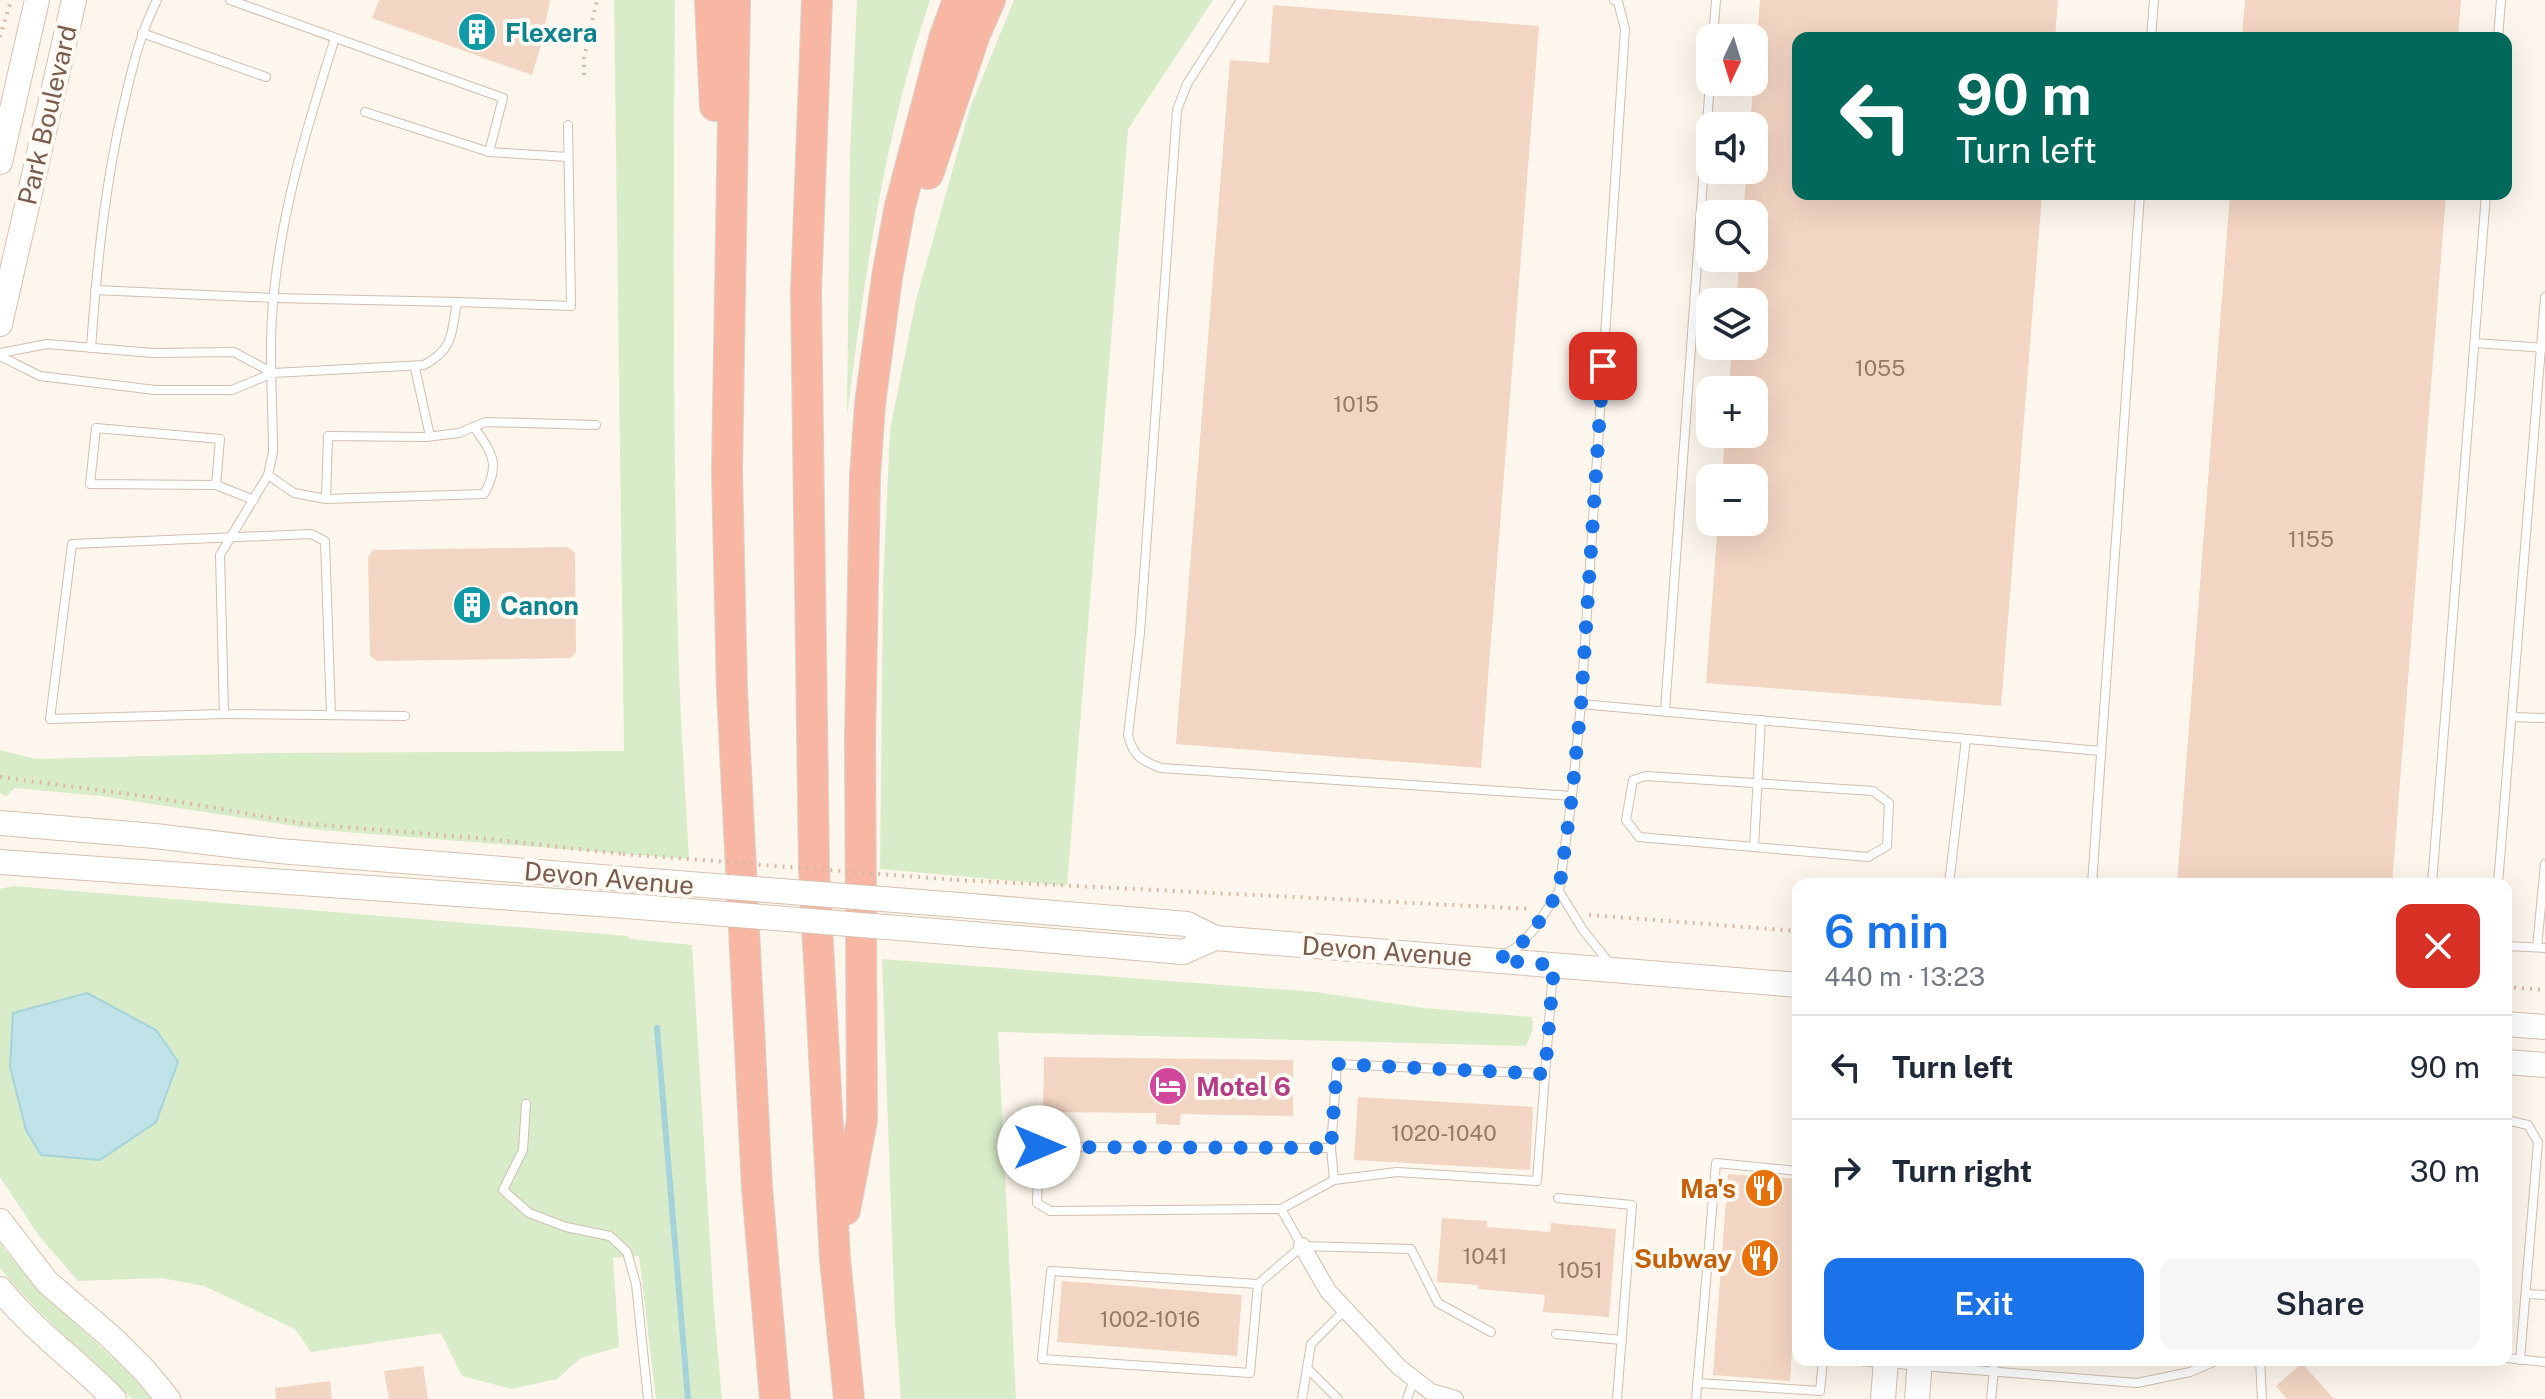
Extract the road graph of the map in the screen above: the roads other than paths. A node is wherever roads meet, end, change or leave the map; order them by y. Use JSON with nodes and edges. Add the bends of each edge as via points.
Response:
{"nodes":[{"id":1,"x":37,"y":0,"type":"edge"},
{"id":2,"x":74,"y":0,"type":"edge"},
{"id":3,"x":157,"y":0,"type":"edge"},
{"id":4,"x":230,"y":0,"type":"edge"},
{"id":5,"x":710,"y":0,"type":"edge"},
{"id":6,"x":735,"y":0,"type":"edge"},
{"id":7,"x":817,"y":0,"type":"edge"},
{"id":8,"x":958,"y":0,"type":"edge"},
{"id":9,"x":990,"y":0,"type":"edge"},
{"id":10,"x":1241,"y":0,"type":"edge"},
{"id":11,"x":1614,"y":0,"type":"edge"},
{"id":12,"x":1716,"y":0,"type":"edge"},
{"id":13,"x":2154,"y":0,"type":"edge"},
{"id":14,"x":2501,"y":0,"type":"edge"},
{"id":15,"x":1714,"y":24,"type":"edge"},
{"id":16,"x":2151,"y":32,"type":"edge"},
{"id":17,"x":2498,"y":32,"type":"edge"},
{"id":18,"x":142,"y":33,"type":"junction"},
{"id":19,"x":335,"y":38,"type":"junction"},
{"id":20,"x":266,"y":77,"type":"dead end"},
{"id":21,"x":1709,"y":96,"type":"edge"},
{"id":22,"x":365,"y":112,"type":"dead end"},
{"id":23,"x":568,"y":125,"type":"dead end"},
{"id":24,"x":489,"y":152,"type":"junction"},
{"id":25,"x":568,"y":157,"type":"junction"},
{"id":26,"x":0,"y":162,"type":"edge"},
{"id":27,"x":2140,"y":200,"type":"edge"},
{"id":28,"x":2486,"y":200,"type":"edge"},
{"id":29,"x":95,"y":290,"type":"junction"},
{"id":30,"x":2545,"y":297,"type":"edge"},
{"id":31,"x":274,"y":298,"type":"junction"},
{"id":32,"x":457,"y":302,"type":"junction"},
{"id":33,"x":0,"y":324,"type":"edge"},
{"id":34,"x":2475,"y":343,"type":"junction"},
{"id":35,"x":91,"y":348,"type":"junction"},
{"id":36,"x":2543,"y":348,"type":"edge"},
{"id":37,"x":0,"y":354,"type":"edge"},
{"id":38,"x":415,"y":368,"type":"junction"},
{"id":39,"x":729,"y":370,"type":"junction"},
{"id":40,"x":273,"y":373,"type":"junction"},
{"id":41,"x":870,"y":404,"type":"junction"},
{"id":42,"x":596,"y":425,"type":"dead end"},
{"id":43,"x":474,"y":427,"type":"junction"},
{"id":44,"x":430,"y":436,"type":"junction"},
{"id":45,"x":268,"y":475,"type":"junction"},
{"id":46,"x":216,"y":485,"type":"junction"},
{"id":47,"x":326,"y":499,"type":"junction"},
{"id":48,"x":254,"y":500,"type":"junction"},
{"id":49,"x":231,"y":539,"type":"junction"},
{"id":50,"x":1581,"y":704,"type":"junction"},
{"id":51,"x":1665,"y":711,"type":"junction"},
{"id":52,"x":224,"y":714,"type":"junction"},
{"id":53,"x":331,"y":715,"type":"junction"},
{"id":54,"x":405,"y":716,"type":"dead end"},
{"id":55,"x":2512,"y":717,"type":"junction"},
{"id":56,"x":2545,"y":718,"type":"edge"},
{"id":57,"x":1761,"y":720,"type":"junction"},
{"id":58,"x":1966,"y":739,"type":"junction"},
{"id":59,"x":2100,"y":751,"type":"junction"},
{"id":60,"x":1758,"y":783,"type":"junction"},
{"id":61,"x":1572,"y":796,"type":"junction"},
{"id":62,"x":0,"y":823,"type":"edge"},
{"id":63,"x":1754,"y":847,"type":"junction"},
{"id":64,"x":0,"y":862,"type":"edge"},
{"id":65,"x":2545,"y":864,"type":"edge"},
{"id":66,"x":1950,"y":878,"type":"edge"},
{"id":67,"x":2092,"y":878,"type":"edge"},
{"id":68,"x":2432,"y":878,"type":"edge"},
{"id":69,"x":2499,"y":878,"type":"edge"},
{"id":70,"x":1559,"y":891,"type":"junction"},
{"id":71,"x":2542,"y":924,"type":"edge"},
{"id":72,"x":1215,"y":938,"type":"junction"},
{"id":73,"x":2512,"y":946,"type":"edge"},
{"id":74,"x":2541,"y":948,"type":"edge"},
{"id":75,"x":1498,"y":960,"type":"junction"},
{"id":76,"x":1554,"y":965,"type":"junction"},
{"id":77,"x":1614,"y":969,"type":"junction"},
{"id":78,"x":1792,"y":984,"type":"edge"},
{"id":79,"x":2512,"y":1024,"type":"edge"},
{"id":80,"x":2545,"y":1027,"type":"edge"},
{"id":81,"x":2512,"y":1062,"type":"edge"},
{"id":82,"x":2545,"y":1065,"type":"edge"},
{"id":83,"x":1545,"y":1074,"type":"junction"},
{"id":84,"x":526,"y":1104,"type":"dead end"},
{"id":85,"x":2512,"y":1121,"type":"edge"},
{"id":86,"x":1331,"y":1148,"type":"junction"},
{"id":87,"x":1792,"y":1170,"type":"edge"},
{"id":88,"x":1334,"y":1180,"type":"junction"},
{"id":89,"x":1558,"y":1198,"type":"dead end"},
{"id":90,"x":1281,"y":1209,"type":"junction"},
{"id":91,"x":0,"y":1221,"type":"edge"},
{"id":92,"x":1302,"y":1246,"type":"junction"},
{"id":93,"x":835,"y":1259,"type":"junction"},
{"id":94,"x":1258,"y":1284,"type":"junction"},
{"id":95,"x":0,"y":1289,"type":"edge"},
{"id":96,"x":2526,"y":1294,"type":"junction"},
{"id":97,"x":2545,"y":1295,"type":"edge"},
{"id":98,"x":1346,"y":1310,"type":"junction"},
{"id":99,"x":1491,"y":1332,"type":"dead end"},
{"id":100,"x":1556,"y":1334,"type":"dead end"},
{"id":101,"x":1622,"y":1340,"type":"junction"},
{"id":102,"x":2512,"y":1359,"type":"edge"},
{"id":103,"x":2520,"y":1360,"type":"junction"},
{"id":104,"x":2545,"y":1362,"type":"edge"},
{"id":105,"x":1822,"y":1366,"type":"edge"},
{"id":106,"x":1886,"y":1366,"type":"edge"},
{"id":107,"x":1920,"y":1366,"type":"edge"},
{"id":108,"x":1945,"y":1366,"type":"edge"},
{"id":109,"x":1994,"y":1366,"type":"edge"},
{"id":110,"x":2190,"y":1366,"type":"edge"},
{"id":111,"x":2204,"y":1366,"type":"edge"},
{"id":112,"x":2260,"y":1366,"type":"edge"},
{"id":113,"x":1307,"y":1368,"type":"junction"},
{"id":114,"x":1994,"y":1372,"type":"junction"},
{"id":115,"x":2190,"y":1372,"type":"junction"},
{"id":116,"x":1414,"y":1379,"type":"junction"},
{"id":117,"x":1698,"y":1383,"type":"junction"},
{"id":118,"x":1447,"y":1398,"type":"edge"},
{"id":119,"x":114,"y":1399,"type":"edge"},
{"id":120,"x":168,"y":1399,"type":"edge"},
{"id":121,"x":648,"y":1399,"type":"edge"},
{"id":122,"x":775,"y":1399,"type":"edge"},
{"id":123,"x":849,"y":1399,"type":"edge"},
{"id":124,"x":1302,"y":1399,"type":"edge"},
{"id":125,"x":1338,"y":1399,"type":"edge"},
{"id":126,"x":1407,"y":1399,"type":"edge"},
{"id":127,"x":1617,"y":1399,"type":"edge"},
{"id":128,"x":1696,"y":1399,"type":"edge"},
{"id":129,"x":1883,"y":1399,"type":"edge"},
{"id":130,"x":1917,"y":1399,"type":"edge"},
{"id":131,"x":1991,"y":1399,"type":"edge"},
{"id":132,"x":2262,"y":1399,"type":"edge"}],
"edges":[{"from":1,"to":26,"type":"main road","name":"Park Boulevard"},
{"from":2,"to":33,"type":"main road","name":"Park Boulevard"},
{"from":3,"to":18,"type":"lane"},
{"from":4,"to":19,"type":"lane"},
{"from":5,"to":39,"type":"highway"},
{"from":6,"to":39,"type":"highway"},
{"from":7,"to":93,"type":"highway","via":[[806,292],[814,869]]},
{"from":8,"to":41,"type":"highway","via":[[900,206]]},
{"from":9,"to":41,"type":"highway","via":[[934,152]]},
{"from":10,"to":61,"type":"lane","via":[[1187,84],[1177,110],[1131,749],[1161,768]]},
{"from":11,"to":50,"type":"lane","via":[[1625,29]]},
{"from":12,"to":15,"type":"lane"},
{"from":13,"to":16,"type":"lane"},
{"from":14,"to":17,"type":"lane"},
{"from":18,"to":20,"type":"lane"},
{"from":18,"to":29,"type":"lane","via":[[111,154]]},
{"from":19,"to":24,"type":"lane","via":[[503,98]]},
{"from":19,"to":31,"type":"lane","via":[[297,159]]},
{"from":21,"to":51,"type":"lane"},
{"from":22,"to":24,"type":"lane"},
{"from":23,"to":25,"type":"lane"},
{"from":24,"to":25,"type":"lane"},
{"from":25,"to":32,"type":"lane","via":[[571,306]]},
{"from":27,"to":59,"type":"lane"},
{"from":28,"to":34,"type":"lane"},
{"from":29,"to":31,"type":"lane"},
{"from":29,"to":35,"type":"lane"},
{"from":30,"to":36,"type":"lane"},
{"from":31,"to":32,"type":"lane"},
{"from":31,"to":40,"type":"lane"},
{"from":32,"to":38,"type":"lane","via":[[449,344],[434,360]]},
{"from":34,"to":36,"type":"lane"},
{"from":34,"to":68,"type":"lane"},
{"from":35,"to":37,"type":"lane","via":[[47,344]]},
{"from":35,"to":40,"type":"lane","via":[[234,352]]},
{"from":36,"to":55,"type":"lane"},
{"from":37,"to":40,"type":"lane","via":[[40,376],[155,390],[232,390]]},
{"from":38,"to":40,"type":"lane"},
{"from":38,"to":44,"type":"lane"},
{"from":39,"to":122,"type":"highway","via":[[733,706],[757,1188]]},
{"from":40,"to":45,"type":"lane"},
{"from":41,"to":93,"type":"highway","via":[[860,739],[862,1120]]},
{"from":42,"to":43,"type":"lane","via":[[485,422]]},
{"from":43,"to":44,"type":"lane"},
{"from":43,"to":47,"type":"lane","via":[[490,449],[495,468],[484,494]]},
{"from":44,"to":47,"type":"lane","via":[[328,436]]},
{"from":45,"to":47,"type":"lane","via":[[294,493]]},
{"from":45,"to":48,"type":"lane"},
{"from":46,"to":46,"type":"lane","via":[[90,484],[96,428],[220,439]]},
{"from":46,"to":48,"type":"lane"},
{"from":48,"to":49,"type":"lane"},
{"from":49,"to":52,"type":"lane","via":[[220,555]]},
{"from":49,"to":52,"type":"lane","via":[[72,544],[50,719]]},
{"from":49,"to":53,"type":"lane","via":[[311,534],[325,541]]},
{"from":50,"to":51,"type":"lane"},
{"from":50,"to":61,"type":"lane"},
{"from":51,"to":57,"type":"lane"},
{"from":52,"to":53,"type":"lane"},
{"from":53,"to":54,"type":"lane"},
{"from":55,"to":56,"type":"lane"},
{"from":55,"to":69,"type":"lane"},
{"from":57,"to":58,"type":"lane"},
{"from":57,"to":60,"type":"lane"},
{"from":58,"to":59,"type":"lane"},
{"from":58,"to":66,"type":"lane"},
{"from":59,"to":67,"type":"lane"},
{"from":60,"to":63,"type":"lane"},
{"from":60,"to":63,"type":"lane","via":[[1646,776],[1633,780],[1626,820],[1639,837]]},
{"from":60,"to":63,"type":"lane","via":[[1873,791],[1889,803],[1887,846],[1868,857]]},
{"from":61,"to":70,"type":"lane"},
{"from":62,"to":72,"type":"main road","name":"Devon Avenue","bridge":true,"via":[[279,851],[1187,924]]},
{"from":64,"to":72,"type":"main road","name":"Devon Avenue","bridge":true,"via":[[1183,952]]},
{"from":65,"to":71,"type":"lane"},
{"from":70,"to":75,"type":"lane","via":[[1520,945]]},
{"from":70,"to":77,"type":"lane"},
{"from":71,"to":74,"type":"lane"},
{"from":72,"to":75,"type":"main road","name":"Devon Avenue"},
{"from":73,"to":74,"type":"lane"},
{"from":75,"to":76,"type":"main road","name":"Devon Avenue"},
{"from":76,"to":77,"type":"main road","name":"Devon Avenue"},
{"from":76,"to":83,"type":"lane"},
{"from":77,"to":78,"type":"main road","name":"Devon Avenue"},
{"from":79,"to":80,"type":"main road"},
{"from":81,"to":82,"type":"main road"},
{"from":83,"to":86,"type":"lane","via":[[1337,1064]]},
{"from":83,"to":88,"type":"lane","via":[[1537,1181],[1397,1172]]},
{"from":84,"to":121,"type":"lane","via":[[523,1150],[503,1190],[529,1213],[610,1236],[627,1252],[636,1284]]},
{"from":85,"to":96,"type":"lane","via":[[2528,1125],[2538,1142]]},
{"from":86,"to":88,"type":"lane"},
{"from":86,"to":90,"type":"lane","via":[[1039,1147],[1037,1203],[1050,1211]]},
{"from":87,"to":117,"type":"lane","via":[[1716,1163]]},
{"from":88,"to":90,"type":"lane"},
{"from":89,"to":101,"type":"lane","via":[[1632,1205]]},
{"from":90,"to":92,"type":"lane"},
{"from":91,"to":120,"type":"main road","via":[[47,1282],[112,1338]]},
{"from":92,"to":94,"type":"lane"},
{"from":92,"to":98,"type":"street","via":[[1328,1291]]},
{"from":92,"to":99,"type":"lane","via":[[1411,1249],[1438,1303]]},
{"from":93,"to":123,"type":"highway"},
{"from":94,"to":94,"type":"lane","via":[[1051,1271],[1042,1359],[1250,1373]]},
{"from":95,"to":119,"type":"main road"},
{"from":96,"to":97,"type":"lane"},
{"from":96,"to":103,"type":"lane"},
{"from":98,"to":113,"type":"lane","via":[[1311,1344]]},
{"from":98,"to":116,"type":"street"},
{"from":100,"to":101,"type":"lane"},
{"from":101,"to":127,"type":"lane"},
{"from":102,"to":103,"type":"lane"},
{"from":103,"to":104,"type":"lane"},
{"from":105,"to":117,"type":"lane","via":[[1820,1391]]},
{"from":106,"to":129,"type":"main road"},
{"from":107,"to":130,"type":"main road"},
{"from":108,"to":114,"type":"lane"},
{"from":109,"to":114,"type":"lane"},
{"from":110,"to":115,"type":"lane"},
{"from":111,"to":115,"type":"lane"},
{"from":112,"to":132,"type":"lane"},
{"from":113,"to":124,"type":"lane"},
{"from":113,"to":125,"type":"lane"},
{"from":114,"to":115,"type":"lane","via":[[2137,1383]]},
{"from":114,"to":131,"type":"lane"},
{"from":116,"to":118,"type":"street"},
{"from":116,"to":126,"type":"lane"},
{"from":117,"to":128,"type":"lane"}]}
